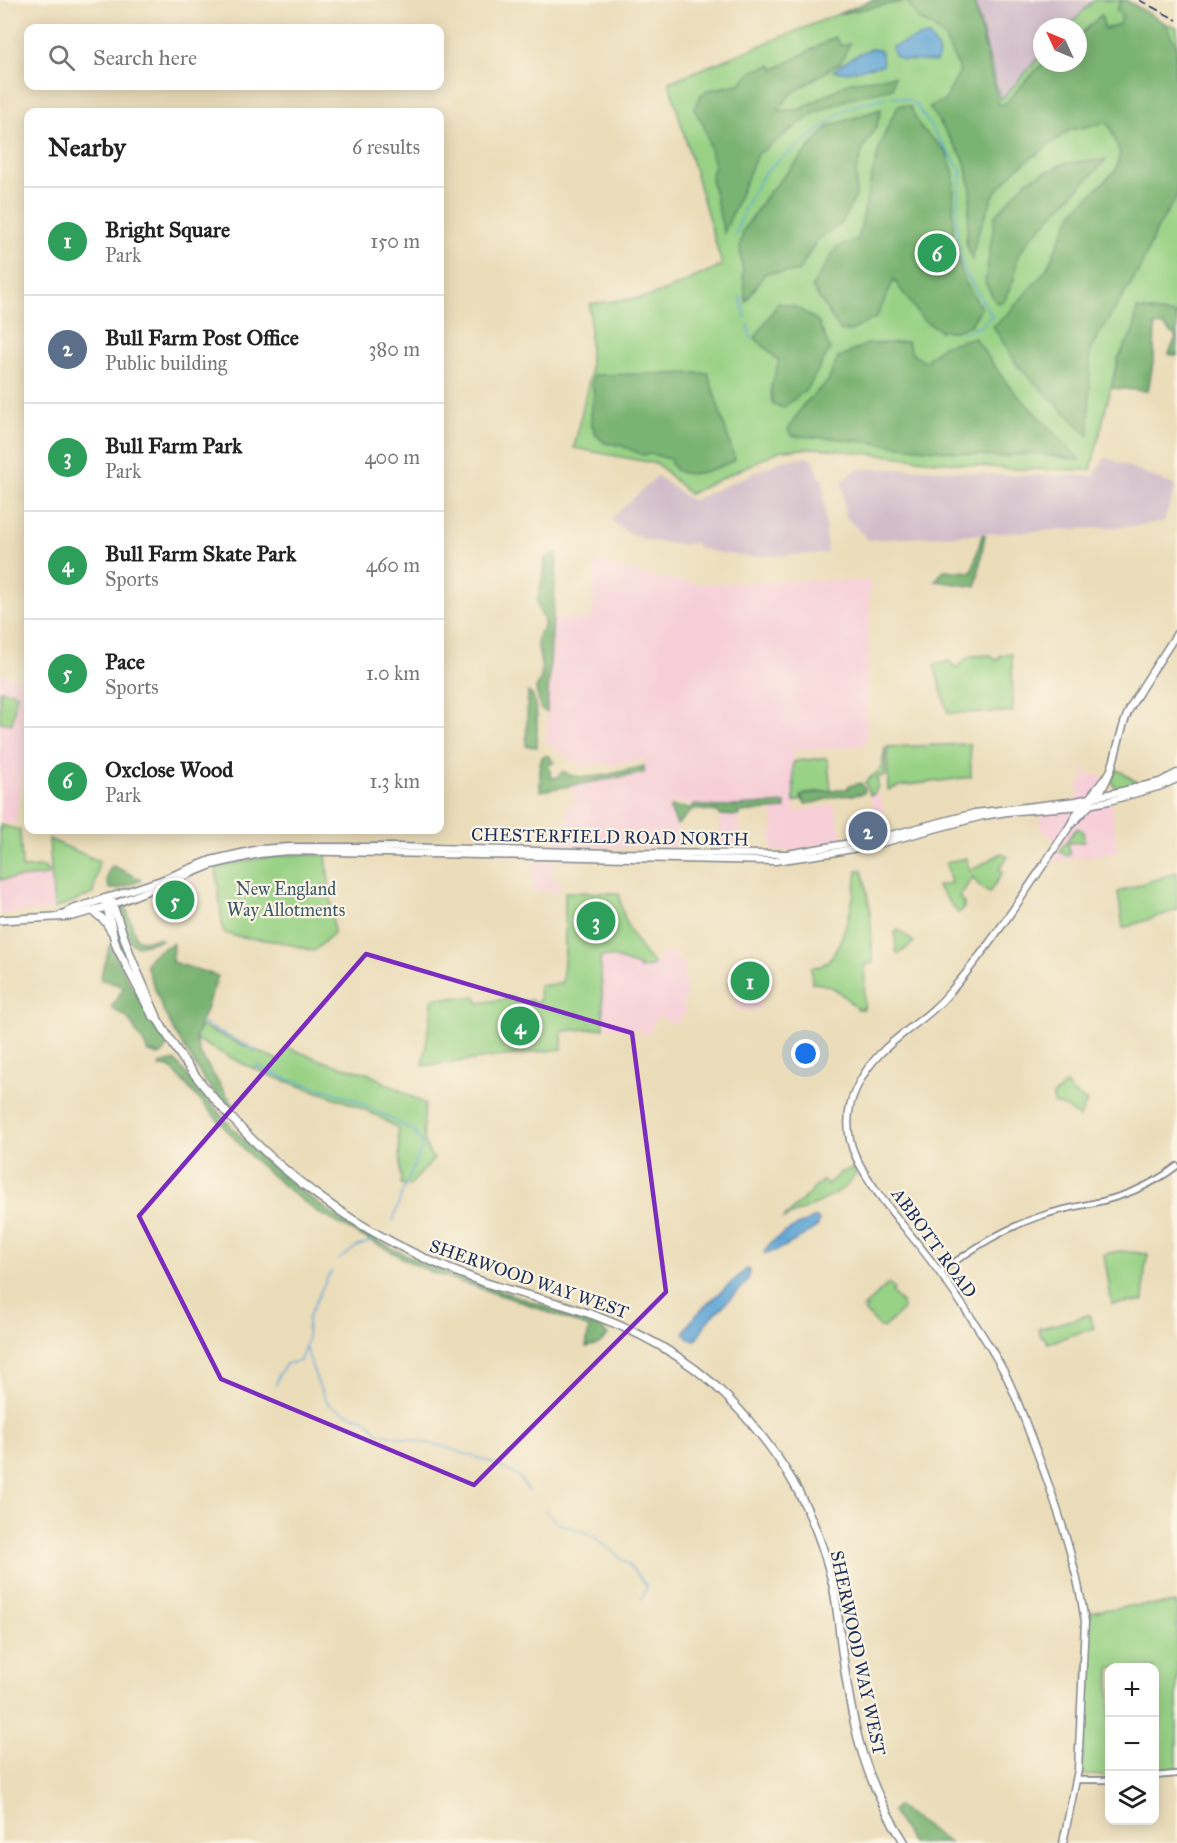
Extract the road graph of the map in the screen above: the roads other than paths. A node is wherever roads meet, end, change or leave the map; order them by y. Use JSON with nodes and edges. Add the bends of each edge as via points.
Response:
{"nodes":[{"id":1,"x":1177,"y":633,"type":"edge"},
{"id":2,"x":1110,"y":772,"type":"junction"},
{"id":3,"x":1177,"y":773,"type":"edge"},
{"id":4,"x":1177,"y":779,"type":"edge"},
{"id":5,"x":1108,"y":780,"type":"junction"},
{"id":6,"x":1118,"y":792,"type":"junction"},
{"id":7,"x":1098,"y":796,"type":"junction"},
{"id":8,"x":1090,"y":801,"type":"junction"},
{"id":9,"x":1082,"y":806,"type":"junction"},
{"id":10,"x":1062,"y":807,"type":"junction"},
{"id":11,"x":1071,"y":824,"type":"junction"},
{"id":12,"x":449,"y":851,"type":"junction"},
{"id":13,"x":108,"y":902,"type":"junction"},
{"id":14,"x":93,"y":911,"type":"junction"},
{"id":15,"x":60,"y":916,"type":"junction"},
{"id":16,"x":0,"y":920,"type":"edge"},
{"id":17,"x":113,"y":936,"type":"junction"},
{"id":18,"x":158,"y":1020,"type":"junction"},
{"id":19,"x":1177,"y":1166,"type":"edge"},
{"id":20,"x":940,"y":1272,"type":"junction"},
{"id":21,"x":1177,"y":1773,"type":"edge"},
{"id":22,"x":1159,"y":1775,"type":"edge"},
{"id":23,"x":1076,"y":1780,"type":"junction"},
{"id":24,"x":1105,"y":1780,"type":"edge"},
{"id":25,"x":905,"y":1843,"type":"edge"},
{"id":26,"x":1063,"y":1843,"type":"edge"}],
"edges":[{"from":1,"to":2,"type":"main road","via":[[1130,709]]},
{"from":2,"to":5,"type":"main road"},
{"from":2,"to":8,"type":"main road"},
{"from":3,"to":6,"type":"main road","via":[[1160,782]]},
{"from":4,"to":8,"type":"main road","via":[[1131,796]]},
{"from":5,"to":6,"type":"main road"},
{"from":5,"to":7,"type":"main road"},
{"from":6,"to":7,"type":"main road"},
{"from":7,"to":8,"type":"main road"},
{"from":8,"to":9,"type":"main road","name":"ABBOTT ROAD"},
{"from":8,"to":11,"type":"main road","name":"ABBOTT ROAD"},
{"from":8,"to":12,"type":"main road","name":"CHESTERFIELD ROAD NORTH","via":[[975,813],[879,838],[787,854]]},
{"from":9,"to":10,"type":"main road","name":"CHESTERFIELD ROAD NORTH"},
{"from":9,"to":11,"type":"main road","name":"ABBOTT ROAD"},
{"from":10,"to":11,"type":"main road","via":[[1071,812]]},
{"from":10,"to":12,"type":"main road","name":"CHESTERFIELD ROAD NORTH","via":[[983,816],[878,844],[775,861]]},
{"from":11,"to":20,"type":"main road","name":"ABBOTT ROAD","via":[[991,942],[951,992],[877,1055],[850,1104],[849,1136],[856,1158]]},
{"from":12,"to":13,"type":"main road","name":"CHESTERFIELD ROAD NORTH","via":[[289,846],[250,851],[211,860]]},
{"from":13,"to":14,"type":"highway","name":"CHESTERFIELD ROAD NORTH"},
{"from":13,"to":15,"type":"highway","name":"CHESTERFIELD ROAD NORTH"},
{"from":13,"to":17,"type":"highway","name":"SHERWOOD WAY WEST"},
{"from":13,"to":18,"type":"highway","name":"SHERWOOD WAY WEST"},
{"from":14,"to":15,"type":"highway","name":"CHESTERFIELD ROAD NORTH"},
{"from":14,"to":17,"type":"highway","via":[[105,921]]},
{"from":15,"to":16,"type":"highway"},
{"from":17,"to":18,"type":"highway","name":"SHERWOOD WAY WEST","via":[[137,988]]},
{"from":18,"to":25,"type":"highway","name":"SHERWOOD WAY WEST","via":[[189,1068],[256,1145],[339,1211],[398,1247],[441,1266],[574,1308],[634,1332],[705,1377],[760,1432],[793,1479],[821,1545],[837,1605],[858,1743],[876,1793]]},
{"from":19,"to":20,"type":"street","via":[[1128,1194],[1024,1222],[982,1243]]},
{"from":20,"to":23,"type":"main road","name":"ABBOTT ROAD","via":[[1011,1385],[1062,1524],[1085,1622]]},
{"from":21,"to":22,"type":"street"},
{"from":23,"to":24,"type":"street"},
{"from":23,"to":26,"type":"main road","name":"ABBOTT ROAD"}]}
